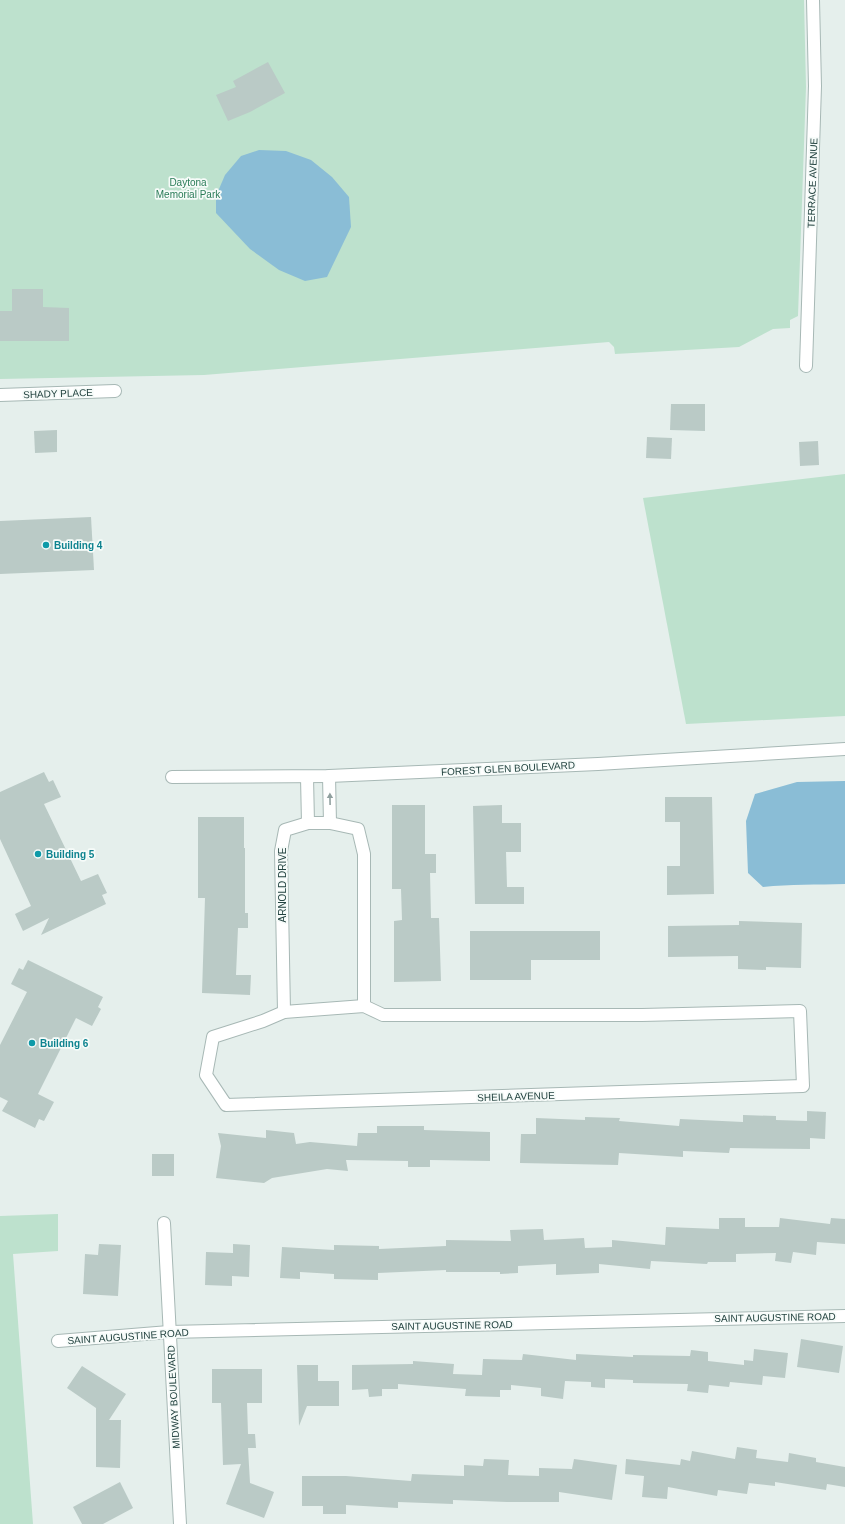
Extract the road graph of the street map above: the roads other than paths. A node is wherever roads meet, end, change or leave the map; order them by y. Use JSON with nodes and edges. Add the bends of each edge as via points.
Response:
{"nodes":[{"id":1,"x":813,"y":0,"type":"edge"},
{"id":2,"x":806,"y":366,"type":"dead end"},
{"id":3,"x":115,"y":391,"type":"dead end"},
{"id":4,"x":0,"y":395,"type":"edge"},
{"id":5,"x":845,"y":749,"type":"edge"},
{"id":6,"x":172,"y":776,"type":"dead end"},
{"id":7,"x":329,"y":776,"type":"junction"},
{"id":8,"x":307,"y":777,"type":"junction"},
{"id":9,"x":308,"y":823,"type":"junction"},
{"id":10,"x":330,"y":823,"type":"junction"},
{"id":11,"x":364,"y":1006,"type":"junction"},
{"id":12,"x":284,"y":1012,"type":"junction"},
{"id":13,"x":164,"y":1223,"type":"dead end"},
{"id":14,"x":845,"y":1316,"type":"edge"},
{"id":15,"x":169,"y":1332,"type":"junction"},
{"id":16,"x":58,"y":1340,"type":"dead end"},
{"id":17,"x":180,"y":1524,"type":"edge"}],
"edges":[{"from":1,"to":2,"type":"street","name":"TERRACE AVENUE","via":[[815,86]]},
{"from":3,"to":4,"type":"street","name":"SHADY PLACE"},
{"from":5,"to":7,"type":"street","name":"FOREST GLEN BOULEVARD","via":[[598,764]]},
{"from":6,"to":8,"type":"street","name":"FOREST GLEN BOULEVARD"},
{"from":7,"to":8,"type":"street","name":"FOREST GLEN BOULEVARD"},
{"from":10,"to":7,"type":"street","one_way":true},
{"from":8,"to":9,"type":"street"},
{"from":9,"to":10,"type":"street"},
{"from":9,"to":12,"type":"street","name":"ARNOLD DRIVE","via":[[285,830],[281,850]]},
{"from":10,"to":11,"type":"street","via":[[358,829],[364,854]]},
{"from":11,"to":12,"type":"street","name":"SHEILA AVENUE"},
{"from":11,"to":12,"type":"street","name":"SHEILA AVENUE","via":[[383,1015],[642,1015],[800,1011],[802,1086],[226,1105],[206,1075],[212,1038],[263,1022]]},
{"from":13,"to":15,"type":"street","name":"MIDWAY BOULEVARD"},
{"from":14,"to":15,"type":"street","name":"SAINT AUGUSTINE ROAD"},
{"from":15,"to":16,"type":"street","name":"SAINT AUGUSTINE ROAD"},
{"from":15,"to":17,"type":"street","name":"MIDWAY BOULEVARD"}]}
